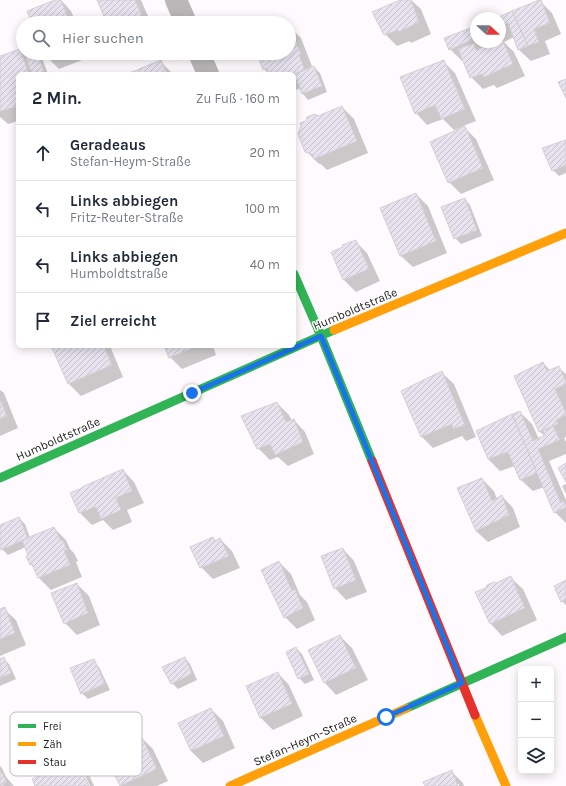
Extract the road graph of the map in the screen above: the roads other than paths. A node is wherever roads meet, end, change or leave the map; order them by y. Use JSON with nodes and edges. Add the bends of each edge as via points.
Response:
{"nodes":[{"id":1,"x":176,"y":0,"type":"edge"},
{"id":2,"x":183,"y":16,"type":"edge"},
{"id":3,"x":202,"y":60,"type":"edge"},
{"id":4,"x":207,"y":72,"type":"edge"},
{"id":5,"x":566,"y":233,"type":"edge"},
{"id":6,"x":296,"y":279,"type":"edge"},
{"id":7,"x":321,"y":336,"type":"junction"},
{"id":8,"x":296,"y":347,"type":"edge"},
{"id":9,"x":294,"y":348,"type":"edge"},
{"id":10,"x":0,"y":478,"type":"edge"},
{"id":11,"x":566,"y":637,"type":"edge"},
{"id":12,"x":462,"y":683,"type":"junction"},
{"id":13,"x":230,"y":786,"type":"edge"},
{"id":14,"x":506,"y":786,"type":"edge"}],
"edges":[{"from":1,"to":2,"type":"street"},
{"from":3,"to":4,"type":"street"},
{"from":5,"to":7,"type":"street","name":"Humboldtstraße"},
{"from":6,"to":7,"type":"street"},
{"from":7,"to":8,"type":"street","name":"Humboldtstraße"},
{"from":7,"to":12,"type":"street"},
{"from":9,"to":10,"type":"street","name":"Humboldtstraße"},
{"from":11,"to":12,"type":"street","name":"Stefan-Heym-Straße"},
{"from":12,"to":13,"type":"street","name":"Stefan-Heym-Straße"},
{"from":12,"to":14,"type":"street"}]}
